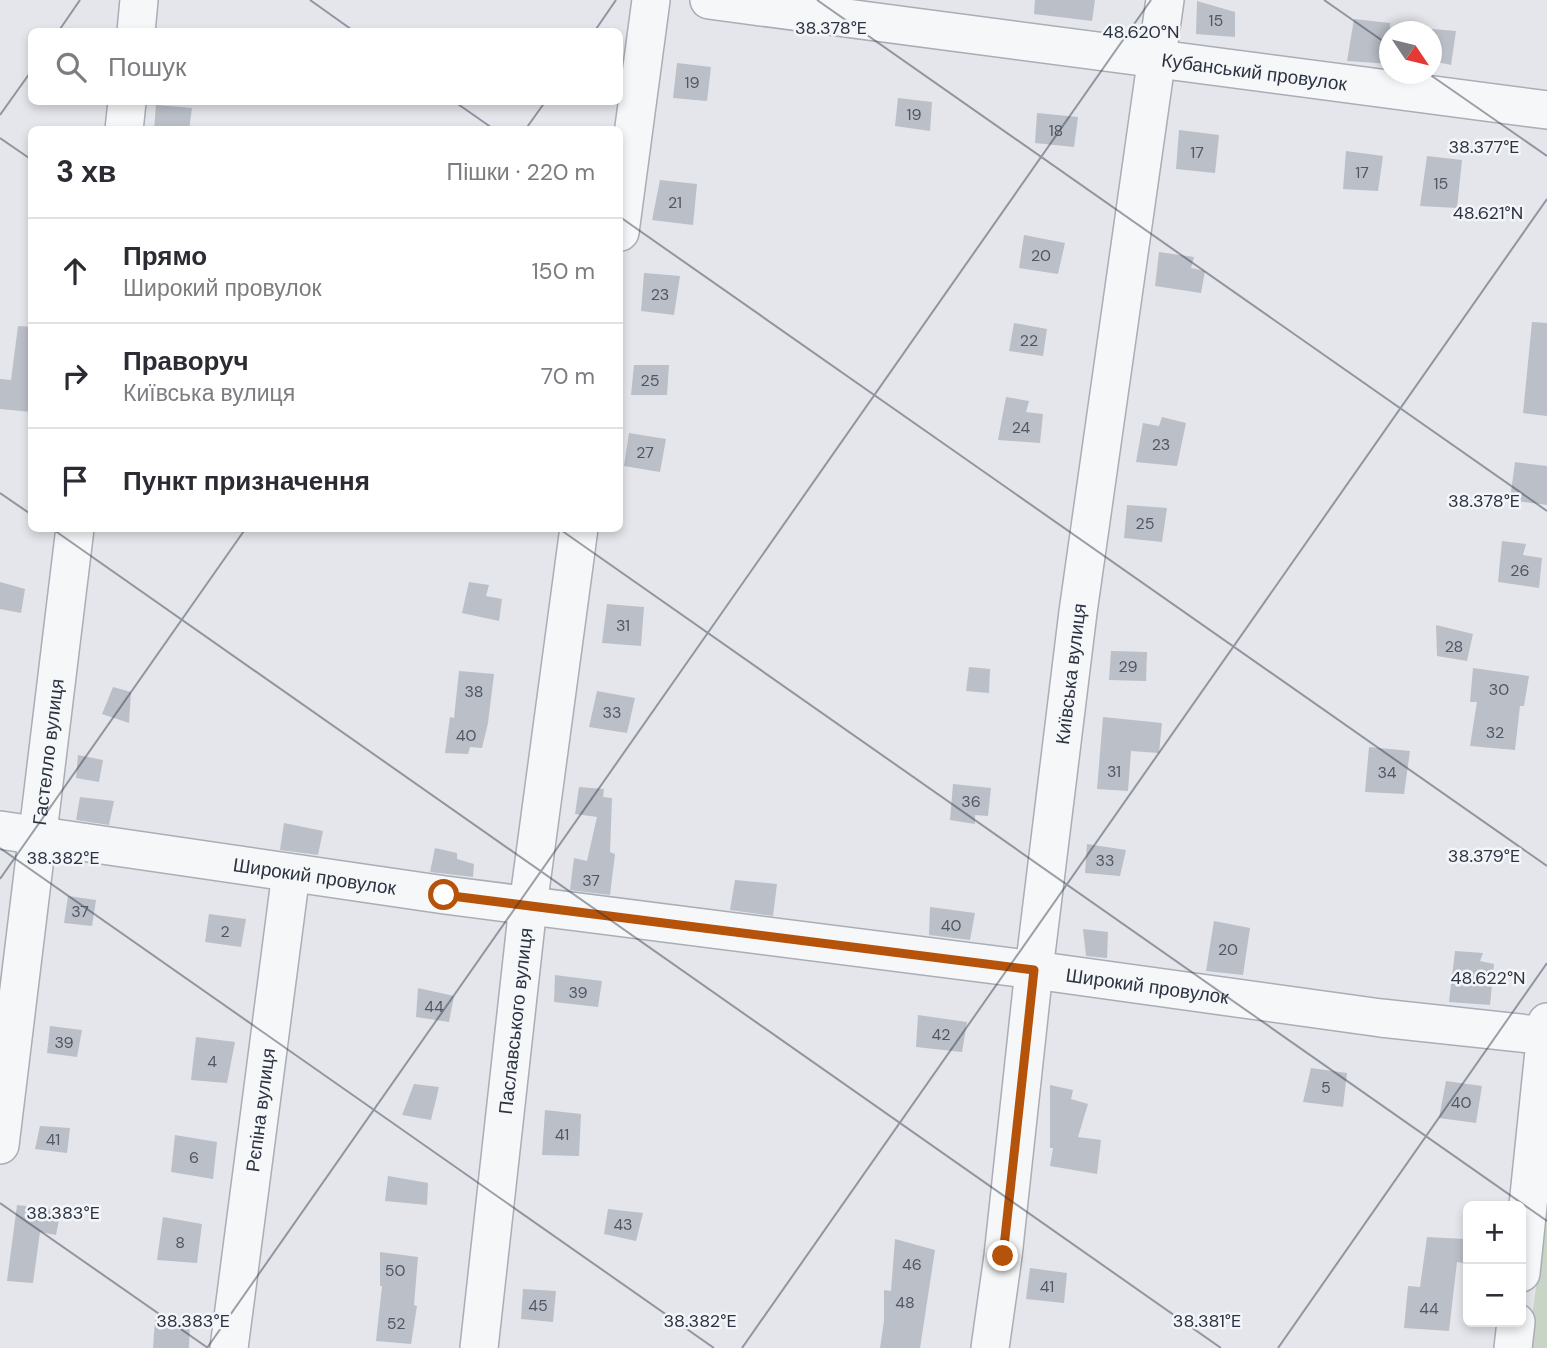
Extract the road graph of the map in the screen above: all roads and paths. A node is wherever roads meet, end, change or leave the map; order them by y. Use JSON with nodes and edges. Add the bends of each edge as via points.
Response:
{"nodes":[{"id":1,"x":139,"y":0,"type":"edge"},
{"id":2,"x":651,"y":0,"type":"edge"},
{"id":3,"x":709,"y":0,"type":"edge"},
{"id":4,"x":1165,"y":0,"type":"edge"},
{"id":5,"x":136,"y":28,"type":"edge"},
{"id":6,"x":1158,"y":57,"type":"junction"},
{"id":7,"x":127,"y":105,"type":"edge"},
{"id":8,"x":1547,"y":110,"type":"edge"},
{"id":9,"x":124,"y":126,"type":"edge"},
{"id":10,"x":623,"y":210,"type":"edge"},
{"id":11,"x":75,"y":532,"type":"edge"},
{"id":12,"x":578,"y":532,"type":"edge"},
{"id":13,"x":0,"y":830,"type":"edge"},
{"id":14,"x":38,"y":836,"type":"junction"},
{"id":15,"x":291,"y":873,"type":"junction"},
{"id":16,"x":528,"y":906,"type":"junction"},
{"id":17,"x":1034,"y":970,"type":"junction"},
{"id":18,"x":1546,"y":1032,"type":"edge"},
{"id":19,"x":0,"y":1144,"type":"edge"},
{"id":20,"x":1522,"y":1264,"type":"edge"},
{"id":21,"x":1515,"y":1327,"type":"edge"},
{"id":22,"x":229,"y":1348,"type":"edge"},
{"id":23,"x":478,"y":1348,"type":"edge"},
{"id":24,"x":990,"y":1348,"type":"edge"},
{"id":25,"x":1513,"y":1348,"type":"edge"}],
"edges":[{"from":1,"to":5,"type":"street"},
{"from":2,"to":10,"type":"street"},
{"from":3,"to":6,"type":"street","name":"Кубанський провулок"},
{"from":4,"to":6,"type":"street","name":"Київська вулиця"},
{"from":6,"to":8,"type":"street","name":"Кубанський провулок"},
{"from":6,"to":17,"type":"street","name":"Київська вулиця","via":[[1078,612]]},
{"from":7,"to":9,"type":"street"},
{"from":11,"to":14,"type":"street","name":"Гастелло вулиця"},
{"from":12,"to":16,"type":"street","name":"Паславського вулиця"},
{"from":13,"to":14,"type":"street","name":"Широкий провулок"},
{"from":14,"to":15,"type":"street","name":"Широкий провулок"},
{"from":14,"to":19,"type":"street","name":"Гастелло вулиця"},
{"from":15,"to":16,"type":"street","name":"Широкий провулок"},
{"from":15,"to":22,"type":"street","name":"Рєпіна вулиця"},
{"from":16,"to":17,"type":"street","name":"Широкий провулок"},
{"from":16,"to":23,"type":"street","name":"Паславського вулиця"},
{"from":17,"to":18,"type":"street","name":"Широкий провулок","via":[[1381,1018]]},
{"from":17,"to":24,"type":"street","name":"Київська вулиця"},
{"from":18,"to":20,"type":"street"},
{"from":21,"to":25,"type":"street"}]}
